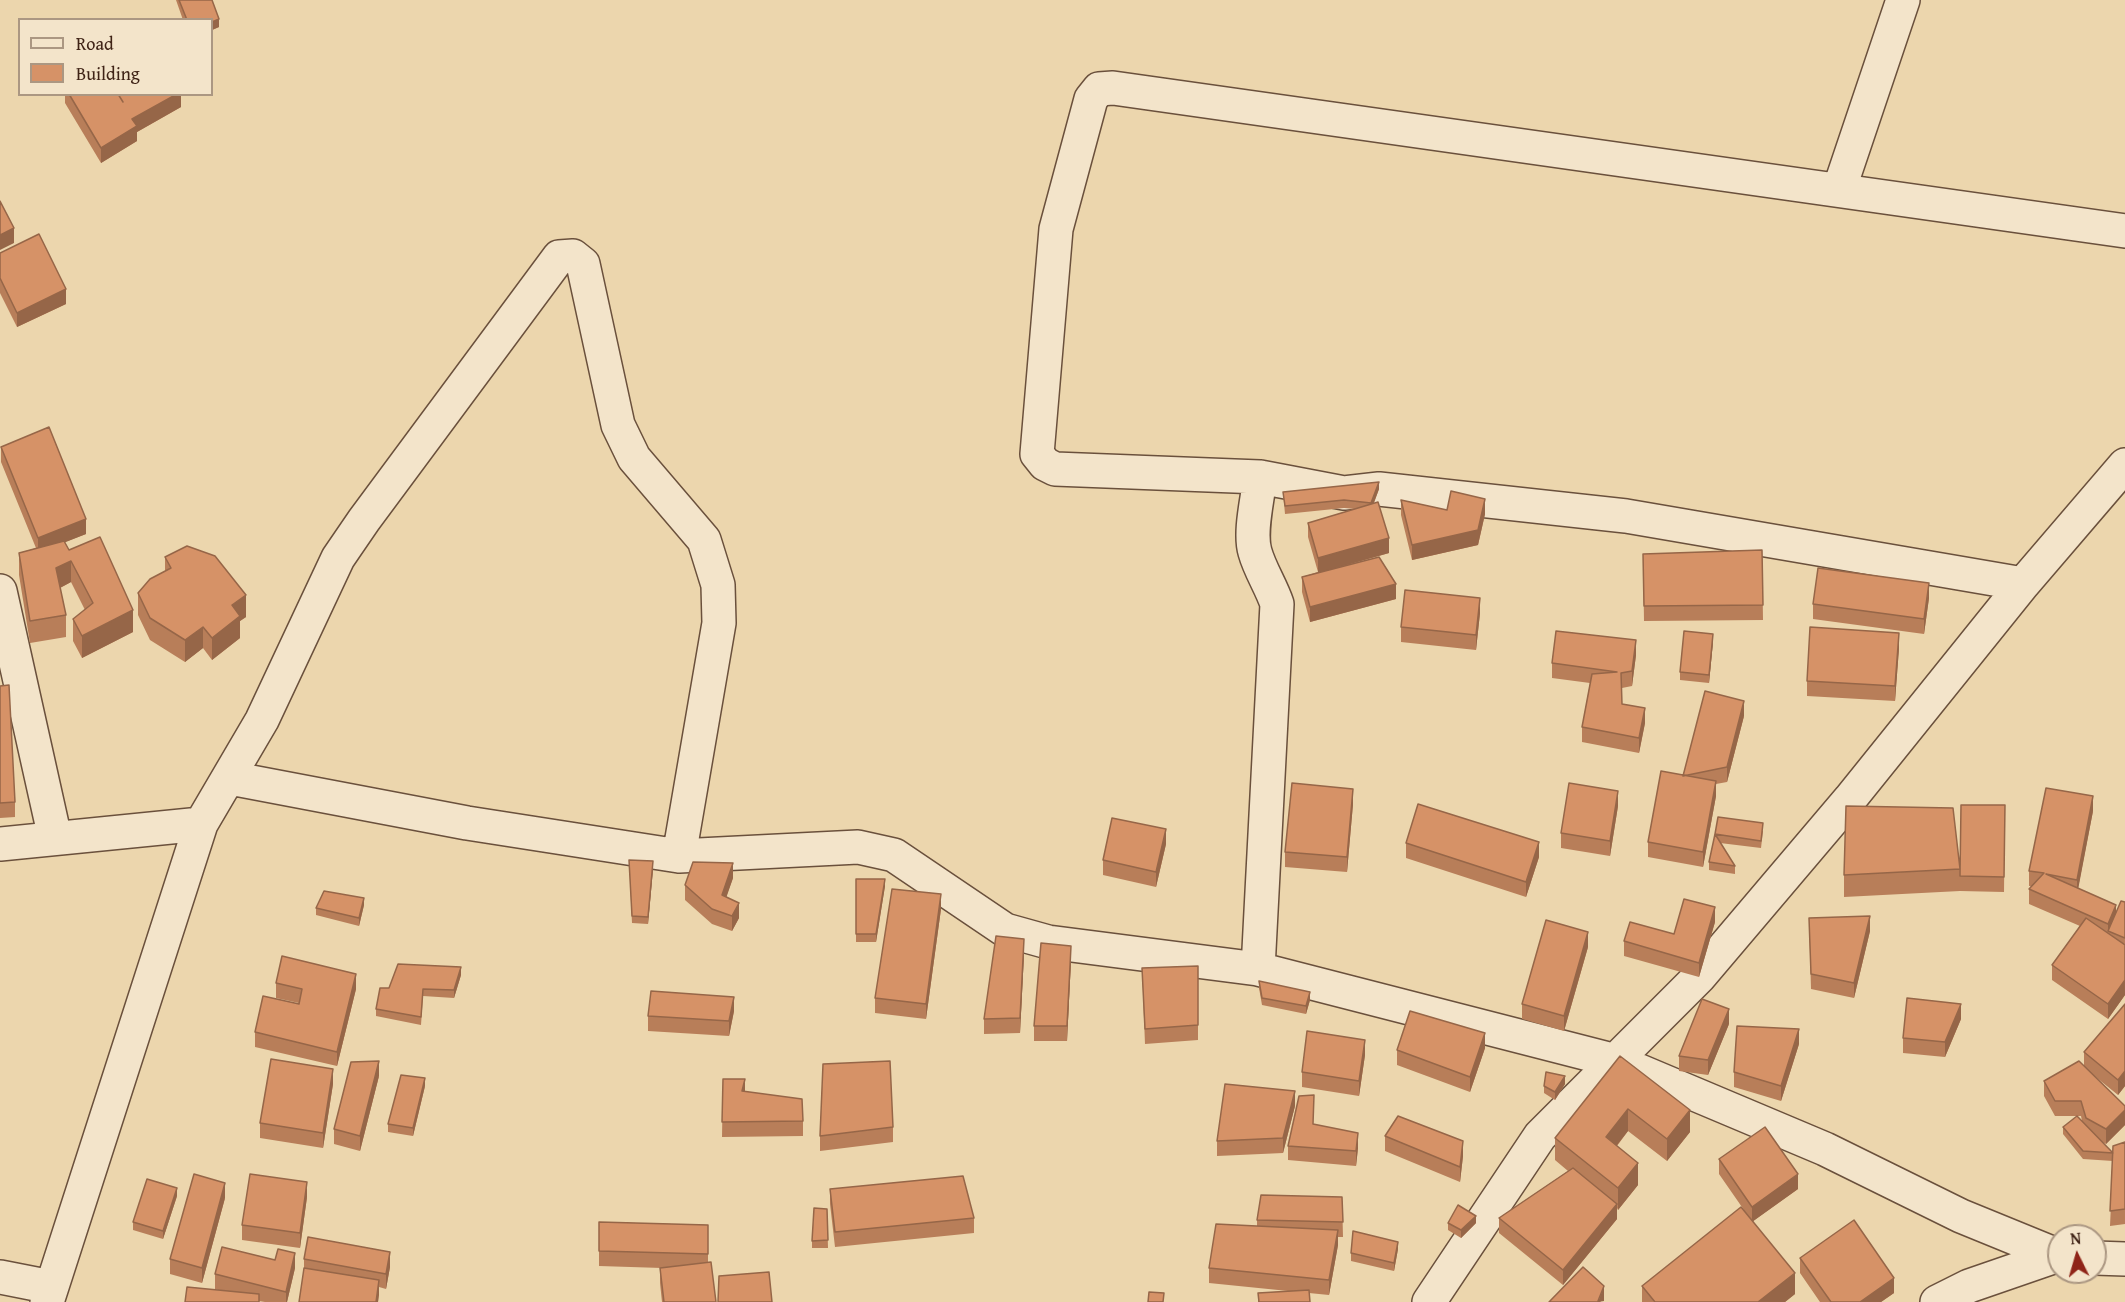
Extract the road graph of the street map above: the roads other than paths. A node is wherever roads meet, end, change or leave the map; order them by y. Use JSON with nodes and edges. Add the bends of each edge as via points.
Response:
{"nodes":[{"id":1,"x":1903,"y":0,"type":"edge"},
{"id":2,"x":1839,"y":190,"type":"junction"},
{"id":3,"x":2125,"y":231,"type":"edge"},
{"id":4,"x":2125,"y":465,"type":"edge"},
{"id":5,"x":1260,"y":477,"type":"junction"},
{"id":6,"x":2023,"y":584,"type":"junction"},
{"id":7,"x":0,"y":591,"type":"edge"},
{"id":8,"x":230,"y":778,"type":"junction"},
{"id":9,"x":201,"y":824,"type":"junction"},
{"id":10,"x":55,"y":838,"type":"junction"},
{"id":11,"x":0,"y":844,"type":"edge"},
{"id":12,"x":680,"y":856,"type":"junction"},
{"id":13,"x":1258,"y":969,"type":"junction"},
{"id":14,"x":1616,"y":1061,"type":"junction"},
{"id":15,"x":2047,"y":1251,"type":"edge"},
{"id":16,"x":2107,"y":1259,"type":"edge"},
{"id":17,"x":2047,"y":1260,"type":"edge"},
{"id":18,"x":2125,"y":1260,"type":"edge"},
{"id":19,"x":0,"y":1277,"type":"edge"},
{"id":20,"x":49,"y":1294,"type":"edge"},
{"id":21,"x":1429,"y":1302,"type":"edge"},
{"id":22,"x":1937,"y":1302,"type":"edge"}],
"edges":[{"from":1,"to":2,"type":"street"},
{"from":2,"to":3,"type":"street"},
{"from":2,"to":5,"type":"street","via":[[1099,89],[1091,99],[1056,229],[1037,454],[1055,469]]},
{"from":4,"to":6,"type":"street"},
{"from":5,"to":6,"type":"street","via":[[1344,493],[1379,489],[1626,516]]},
{"from":5,"to":13,"type":"street","via":[[1253,536],[1255,552],[1276,604]]},
{"from":6,"to":14,"type":"street","via":[[1699,978]]},
{"from":7,"to":10,"type":"street"},
{"from":8,"to":9,"type":"street"},
{"from":8,"to":12,"type":"street","via":[[467,823]]},
{"from":8,"to":12,"type":"street","via":[[262,720],[338,558],[559,257],[573,255],[583,264],[618,425],[634,458],[704,540],[718,585],[719,623]]},
{"from":9,"to":10,"type":"street"},
{"from":9,"to":20,"type":"street"},
{"from":10,"to":11,"type":"street"},
{"from":12,"to":13,"type":"street","via":[[858,848],[894,855],[1005,930],[1048,942]]},
{"from":13,"to":14,"type":"street"},
{"from":14,"to":15,"type":"street","via":[[1825,1149],[1961,1216]]},
{"from":14,"to":21,"type":"street","via":[[1540,1136]]},
{"from":16,"to":18,"type":"street"},
{"from":17,"to":22,"type":"street","via":[[1969,1286]]},
{"from":19,"to":20,"type":"street"}]}
